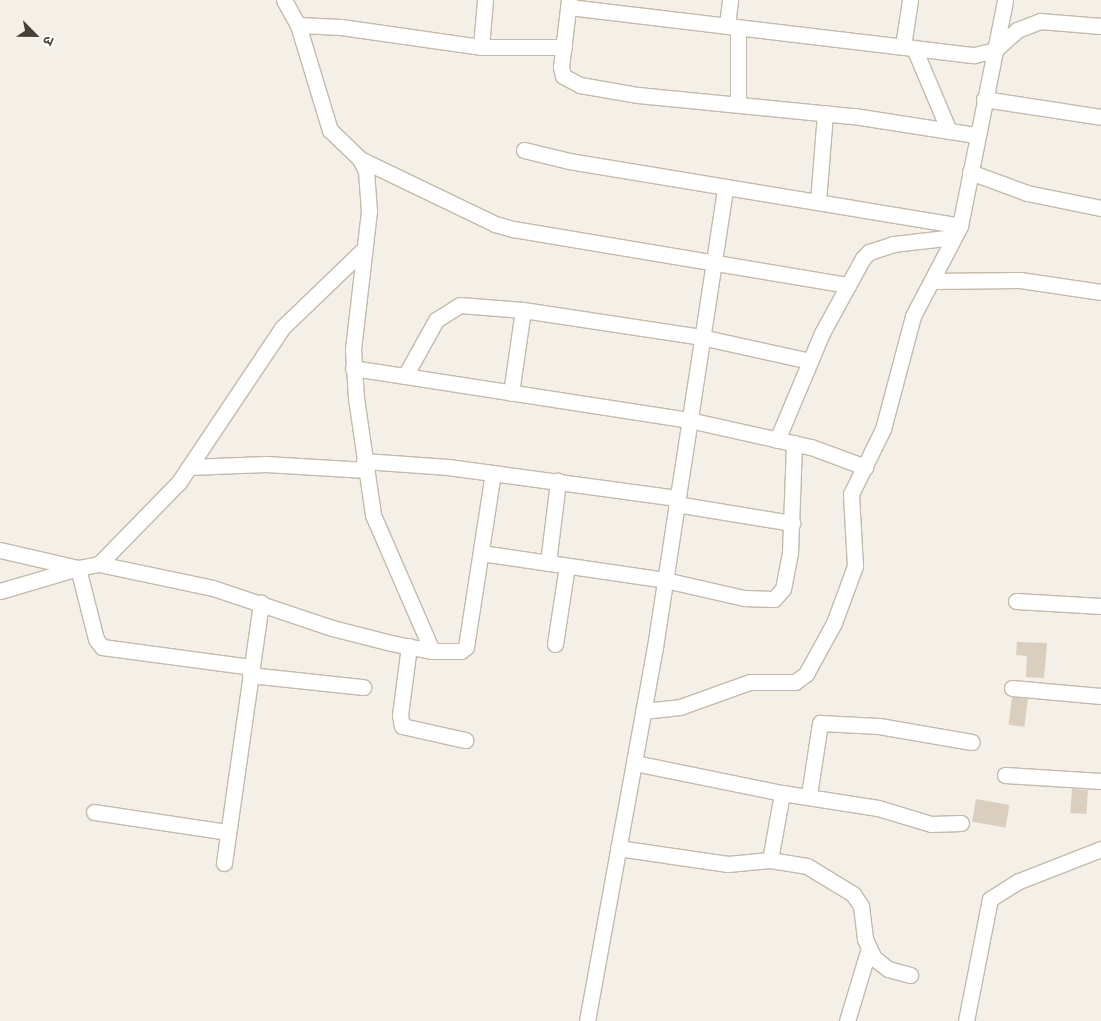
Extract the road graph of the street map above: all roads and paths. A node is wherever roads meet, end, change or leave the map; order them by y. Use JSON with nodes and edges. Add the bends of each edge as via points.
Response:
{"nodes":[{"id":1,"x":284,"y":0,"type":"edge"},
{"id":2,"x":485,"y":0,"type":"edge"},
{"id":3,"x":730,"y":0,"type":"edge"},
{"id":4,"x":910,"y":0,"type":"edge"},
{"id":5,"x":1005,"y":0,"type":"edge"},
{"id":6,"x":569,"y":4,"type":"edge"},
{"id":7,"x":637,"y":7,"type":"edge"},
{"id":8,"x":298,"y":26,"type":"junction"},
{"id":9,"x":733,"y":26,"type":"junction"},
{"id":10,"x":1101,"y":26,"type":"edge"},
{"id":11,"x":481,"y":47,"type":"junction"},
{"id":12,"x":908,"y":47,"type":"junction"},
{"id":13,"x":564,"y":48,"type":"junction"},
{"id":14,"x":995,"y":50,"type":"junction"},
{"id":15,"x":984,"y":99,"type":"junction"},
{"id":16,"x":738,"y":104,"type":"junction"},
{"id":17,"x":825,"y":113,"type":"junction"},
{"id":18,"x":1101,"y":117,"type":"edge"},
{"id":19,"x":949,"y":131,"type":"junction"},
{"id":20,"x":976,"y":135,"type":"junction"},
{"id":21,"x":524,"y":150,"type":"dead end"},
{"id":22,"x":360,"y":159,"type":"junction"},
{"id":23,"x":970,"y":172,"type":"junction"},
{"id":24,"x":725,"y":187,"type":"junction"},
{"id":25,"x":818,"y":202,"type":"junction"},
{"id":26,"x":1101,"y":208,"type":"edge"},
{"id":27,"x":957,"y":232,"type":"junction"},
{"id":28,"x":364,"y":249,"type":"junction"},
{"id":29,"x":713,"y":261,"type":"junction"},
{"id":30,"x":932,"y":281,"type":"junction"},
{"id":31,"x":848,"y":285,"type":"junction"},
{"id":32,"x":1101,"y":292,"type":"edge"},
{"id":33,"x":523,"y":310,"type":"junction"},
{"id":34,"x":701,"y":337,"type":"junction"},
{"id":35,"x":810,"y":361,"type":"junction"},
{"id":36,"x":353,"y":368,"type":"junction"},
{"id":37,"x":405,"y":376,"type":"junction"},
{"id":38,"x":511,"y":393,"type":"junction"},
{"id":39,"x":689,"y":420,"type":"junction"},
{"id":40,"x":777,"y":440,"type":"junction"},
{"id":41,"x":794,"y":443,"type":"junction"},
{"id":42,"x":365,"y":465,"type":"junction"},
{"id":43,"x":189,"y":467,"type":"junction"},
{"id":44,"x":865,"y":468,"type":"junction"},
{"id":45,"x":493,"y":473,"type":"junction"},
{"id":46,"x":558,"y":482,"type":"junction"},
{"id":47,"x":677,"y":501,"type":"junction"},
{"id":48,"x":792,"y":523,"type":"junction"},
{"id":49,"x":0,"y":550,"type":"edge"},
{"id":50,"x":482,"y":553,"type":"junction"},
{"id":51,"x":548,"y":563,"type":"junction"},
{"id":52,"x":98,"y":564,"type":"junction"},
{"id":53,"x":567,"y":566,"type":"junction"},
{"id":54,"x":78,"y":568,"type":"junction"},
{"id":55,"x":665,"y":580,"type":"junction"},
{"id":56,"x":0,"y":591,"type":"edge"},
{"id":57,"x":1016,"y":601,"type":"dead end"},
{"id":58,"x":261,"y":603,"type":"junction"},
{"id":59,"x":1101,"y":606,"type":"edge"},
{"id":60,"x":555,"y":644,"type":"dead end"},
{"id":61,"x":409,"y":646,"type":"junction"},
{"id":62,"x":432,"y":650,"type":"junction"},
{"id":63,"x":251,"y":671,"type":"junction"},
{"id":64,"x":363,"y":687,"type":"dead end"},
{"id":65,"x":1012,"y":688,"type":"dead end"},
{"id":66,"x":1101,"y":696,"type":"edge"},
{"id":67,"x":643,"y":711,"type":"junction"},
{"id":68,"x":464,"y":740,"type":"dead end"},
{"id":69,"x":972,"y":742,"type":"dead end"},
{"id":70,"x":634,"y":763,"type":"junction"},
{"id":71,"x":1005,"y":775,"type":"dead end"},
{"id":72,"x":1101,"y":781,"type":"edge"},
{"id":73,"x":782,"y":793,"type":"junction"},
{"id":74,"x":809,"y":795,"type":"junction"},
{"id":75,"x":94,"y":812,"type":"dead end"},
{"id":76,"x":961,"y":823,"type":"dead end"},
{"id":77,"x":228,"y":832,"type":"junction"},
{"id":78,"x":618,"y":848,"type":"junction"},
{"id":79,"x":1101,"y":849,"type":"edge"},
{"id":80,"x":770,"y":860,"type":"junction"},
{"id":81,"x":224,"y":863,"type":"dead end"},
{"id":82,"x":869,"y":948,"type":"junction"},
{"id":83,"x":910,"y":975,"type":"dead end"},
{"id":84,"x":587,"y":1021,"type":"edge"},
{"id":85,"x":847,"y":1021,"type":"edge"},
{"id":86,"x":966,"y":1021,"type":"edge"}],
"edges":[{"from":1,"to":8,"type":"street"},
{"from":2,"to":11,"type":"street"},
{"from":3,"to":9,"type":"street"},
{"from":4,"to":12,"type":"street"},
{"from":5,"to":14,"type":"street"},
{"from":6,"to":7,"type":"street"},
{"from":6,"to":13,"type":"street"},
{"from":7,"to":9,"type":"street"},
{"from":8,"to":11,"type":"street","via":[[341,27]]},
{"from":8,"to":22,"type":"street","via":[[330,130]]},
{"from":9,"to":12,"type":"street"},
{"from":9,"to":16,"type":"street"},
{"from":10,"to":14,"type":"street","via":[[1040,21],[1017,30]]},
{"from":11,"to":13,"type":"street"},
{"from":12,"to":14,"type":"street","via":[[974,55]]},
{"from":12,"to":19,"type":"street"},
{"from":13,"to":16,"type":"street","via":[[563,76],[580,85],[638,95]]},
{"from":14,"to":15,"type":"street"},
{"from":15,"to":18,"type":"street"},
{"from":15,"to":20,"type":"street"},
{"from":16,"to":17,"type":"street"},
{"from":17,"to":19,"type":"street"},
{"from":17,"to":25,"type":"street"},
{"from":19,"to":20,"type":"street"},
{"from":20,"to":23,"type":"street"},
{"from":21,"to":24,"type":"street","via":[[569,161]]},
{"from":22,"to":28,"type":"street","via":[[366,171],[369,194]]},
{"from":22,"to":29,"type":"street","via":[[494,224]]},
{"from":23,"to":26,"type":"street","via":[[1027,193]]},
{"from":23,"to":27,"type":"street"},
{"from":24,"to":25,"type":"street"},
{"from":24,"to":29,"type":"street"},
{"from":25,"to":27,"type":"street"},
{"from":27,"to":30,"type":"street"},
{"from":27,"to":31,"type":"street","via":[[869,252]]},
{"from":28,"to":36,"type":"street"},
{"from":28,"to":43,"type":"street","via":[[282,328]]},
{"from":29,"to":31,"type":"street"},
{"from":29,"to":34,"type":"street"},
{"from":30,"to":32,"type":"street","via":[[1020,280]]},
{"from":30,"to":44,"type":"street","via":[[913,316],[883,428]]},
{"from":31,"to":35,"type":"street"},
{"from":33,"to":34,"type":"street"},
{"from":33,"to":37,"type":"street","via":[[460,305],[446,311],[436,320]]},
{"from":33,"to":38,"type":"street"},
{"from":34,"to":35,"type":"street"},
{"from":34,"to":39,"type":"street"},
{"from":35,"to":40,"type":"street"},
{"from":36,"to":37,"type":"street"},
{"from":36,"to":42,"type":"street"},
{"from":37,"to":38,"type":"street"},
{"from":38,"to":39,"type":"street"},
{"from":39,"to":40,"type":"street"},
{"from":39,"to":47,"type":"street"},
{"from":40,"to":41,"type":"street"},
{"from":41,"to":44,"type":"street"},
{"from":41,"to":48,"type":"street"},
{"from":42,"to":43,"type":"street"},
{"from":42,"to":45,"type":"street"},
{"from":42,"to":62,"type":"street","via":[[379,536]]},
{"from":43,"to":52,"type":"street","via":[[171,492]]},
{"from":44,"to":67,"type":"street","via":[[851,494],[855,566],[834,623],[806,674],[795,682],[750,682],[680,707]]},
{"from":45,"to":46,"type":"street"},
{"from":45,"to":50,"type":"street"},
{"from":46,"to":47,"type":"street"},
{"from":46,"to":51,"type":"street"},
{"from":47,"to":48,"type":"street"},
{"from":47,"to":55,"type":"street"},
{"from":48,"to":55,"type":"street","via":[[785,581],[774,599],[744,598]]},
{"from":49,"to":54,"type":"street"},
{"from":50,"to":51,"type":"street"},
{"from":50,"to":62,"type":"street","via":[[466,647],[453,653]]},
{"from":51,"to":53,"type":"street"},
{"from":52,"to":54,"type":"street"},
{"from":52,"to":58,"type":"street","via":[[213,588]]},
{"from":53,"to":55,"type":"street"},
{"from":53,"to":60,"type":"street"},
{"from":54,"to":56,"type":"street"},
{"from":54,"to":63,"type":"street","via":[[96,639],[102,647]]},
{"from":55,"to":67,"type":"street"},
{"from":57,"to":59,"type":"street"},
{"from":58,"to":61,"type":"street","via":[[332,628]]},
{"from":58,"to":63,"type":"street"},
{"from":61,"to":62,"type":"street"},
{"from":61,"to":68,"type":"street","via":[[400,714],[402,726]]},
{"from":63,"to":64,"type":"street"},
{"from":63,"to":77,"type":"street"},
{"from":65,"to":66,"type":"street"},
{"from":67,"to":70,"type":"street"},
{"from":69,"to":74,"type":"street","via":[[879,726],[820,723]]},
{"from":70,"to":73,"type":"street"},
{"from":70,"to":78,"type":"street"},
{"from":71,"to":72,"type":"street"},
{"from":73,"to":74,"type":"street"},
{"from":73,"to":80,"type":"street"},
{"from":74,"to":76,"type":"street","via":[[878,808],[931,824]]},
{"from":75,"to":77,"type":"street"},
{"from":77,"to":81,"type":"street"},
{"from":78,"to":80,"type":"street","via":[[728,864]]},
{"from":78,"to":84,"type":"street"},
{"from":79,"to":86,"type":"street","via":[[1019,881],[990,899]]},
{"from":80,"to":82,"type":"street","via":[[807,866],[853,894],[861,906]]},
{"from":82,"to":83,"type":"street","via":[[874,958],[888,969]]},
{"from":82,"to":85,"type":"street"}]}
